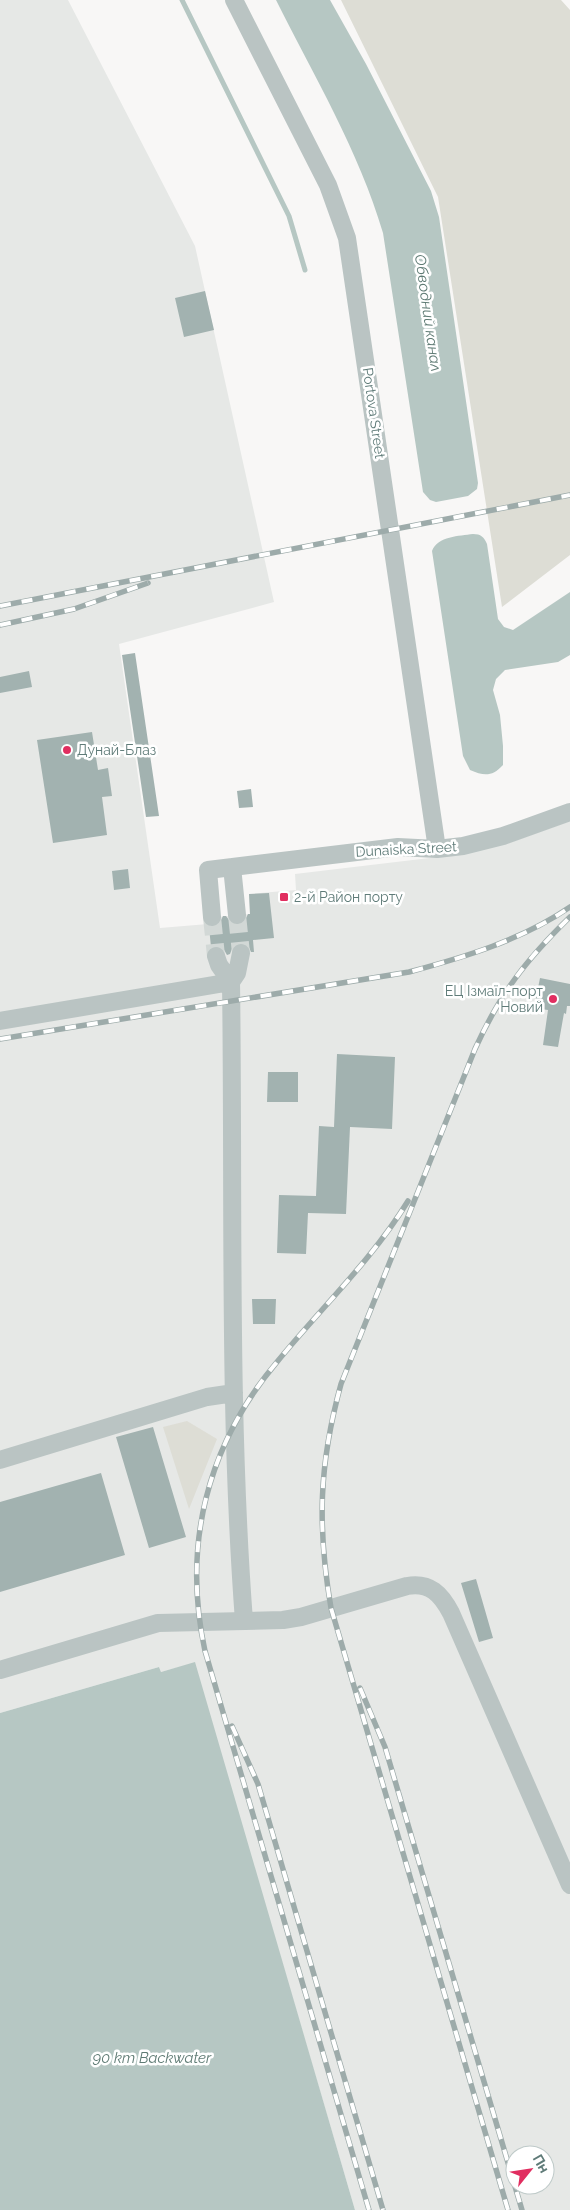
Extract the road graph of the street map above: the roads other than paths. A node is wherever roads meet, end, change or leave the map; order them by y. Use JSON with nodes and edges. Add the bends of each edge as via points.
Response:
{"nodes":[{"id":1,"x":234,"y":0,"type":"edge"},
{"id":2,"x":570,"y":812,"type":"edge"},
{"id":3,"x":437,"y":849,"type":"junction"},
{"id":4,"x":232,"y":867,"type":"junction"},
{"id":5,"x":237,"y":915,"type":"tunnel mouth"},
{"id":6,"x":212,"y":917,"type":"tunnel mouth"},
{"id":7,"x":241,"y":953,"type":"tunnel mouth"},
{"id":8,"x":216,"y":956,"type":"tunnel mouth"},
{"id":9,"x":231,"y":982,"type":"junction"},
{"id":10,"x":0,"y":1021,"type":"edge"},
{"id":11,"x":234,"y":1392,"type":"junction"},
{"id":12,"x":0,"y":1460,"type":"edge"},
{"id":13,"x":244,"y":1621,"type":"junction"},
{"id":14,"x":0,"y":1670,"type":"edge"},
{"id":15,"x":570,"y":1885,"type":"edge"}],
"edges":[{"from":1,"to":3,"type":"street","name":"Portova Street","via":[[328,185],[347,238]]},
{"from":2,"to":3,"type":"street","name":"Dunaiska Street","via":[[503,836]]},
{"from":3,"to":4,"type":"street","name":"Dunaiska Street","via":[[398,847]]},
{"from":4,"to":5,"type":"street"},
{"from":4,"to":6,"type":"street","name":"Dunaiska Street","via":[[208,870]]},
{"from":7,"to":9,"type":"street","via":[[237,973]]},
{"from":8,"to":9,"type":"street"},
{"from":9,"to":10,"type":"street"},
{"from":9,"to":11,"type":"street"},
{"from":11,"to":12,"type":"street","via":[[207,1397]]},
{"from":11,"to":13,"type":"street"},
{"from":13,"to":14,"type":"street","via":[[158,1624]]},
{"from":13,"to":15,"type":"street","via":[[301,1617],[407,1586],[425,1585],[441,1595],[452,1613]]}]}
